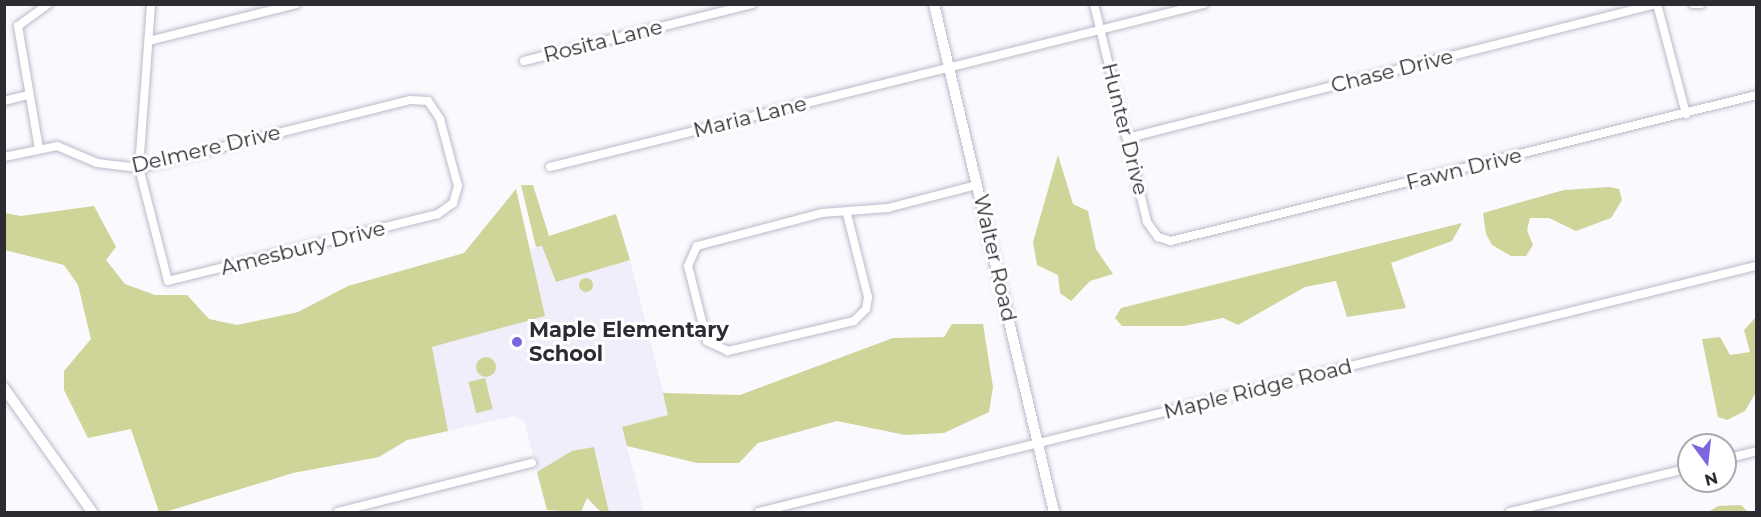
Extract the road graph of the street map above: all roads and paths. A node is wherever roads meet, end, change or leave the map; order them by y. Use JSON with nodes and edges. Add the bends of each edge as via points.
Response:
{"nodes":[{"id":1,"x":48,"y":4,"type":"edge"},
{"id":2,"x":151,"y":4,"type":"edge"},
{"id":3,"x":296,"y":4,"type":"edge"},
{"id":4,"x":752,"y":4,"type":"edge"},
{"id":5,"x":934,"y":4,"type":"edge"},
{"id":6,"x":1094,"y":4,"type":"edge"},
{"id":7,"x":1204,"y":4,"type":"edge"},
{"id":8,"x":1657,"y":4,"type":"edge"},
{"id":9,"x":1693,"y":4,"type":"edge"},
{"id":10,"x":1701,"y":4,"type":"edge"},
{"id":11,"x":1100,"y":28,"type":"junction"},
{"id":12,"x":149,"y":41,"type":"junction"},
{"id":13,"x":524,"y":61,"type":"dead end"},
{"id":14,"x":949,"y":68,"type":"junction"},
{"id":15,"x":28,"y":95,"type":"junction"},
{"id":16,"x":1756,"y":95,"type":"edge"},
{"id":17,"x":4,"y":101,"type":"edge"},
{"id":18,"x":1686,"y":114,"type":"junction"},
{"id":19,"x":1128,"y":138,"type":"junction"},
{"id":20,"x":39,"y":148,"type":"junction"},
{"id":21,"x":4,"y":157,"type":"edge"},
{"id":22,"x":550,"y":167,"type":"dead end"},
{"id":23,"x":139,"y":168,"type":"junction"},
{"id":24,"x":978,"y":185,"type":"junction"},
{"id":25,"x":438,"y":214,"type":"joint"},
{"id":26,"x":847,"y":214,"type":"junction"},
{"id":27,"x":1171,"y":241,"type":"joint"},
{"id":28,"x":1756,"y":266,"type":"edge"},
{"id":29,"x":4,"y":388,"type":"edge"},
{"id":30,"x":1038,"y":443,"type":"junction"},
{"id":31,"x":1756,"y":451,"type":"edge"},
{"id":32,"x":1737,"y":456,"type":"edge"},
{"id":33,"x":532,"y":463,"type":"dead end"},
{"id":34,"x":1677,"y":471,"type":"edge"},
{"id":35,"x":92,"y":513,"type":"edge"},
{"id":36,"x":338,"y":513,"type":"edge"},
{"id":37,"x":759,"y":513,"type":"edge"},
{"id":38,"x":1054,"y":513,"type":"edge"},
{"id":39,"x":1510,"y":513,"type":"edge"}],
"edges":[{"from":1,"to":15,"type":"street","via":[[18,26]]},
{"from":2,"to":12,"type":"street"},
{"from":3,"to":12,"type":"street"},
{"from":4,"to":13,"type":"street","name":"Rosita Lane"},
{"from":5,"to":14,"type":"street","name":"Walter Road"},
{"from":6,"to":11,"type":"street","name":"Hunter Drive"},
{"from":7,"to":11,"type":"street","name":"Maria Lane"},
{"from":8,"to":18,"type":"street"},
{"from":8,"to":19,"type":"street","name":"Chase Drive"},
{"from":9,"to":10,"type":"street"},
{"from":11,"to":14,"type":"street","name":"Maria Lane"},
{"from":11,"to":19,"type":"street","name":"Hunter Drive"},
{"from":12,"to":23,"type":"street"},
{"from":14,"to":22,"type":"street","name":"Maria Lane"},
{"from":14,"to":24,"type":"street","name":"Walter Road"},
{"from":15,"to":17,"type":"street"},
{"from":15,"to":20,"type":"street"},
{"from":16,"to":18,"type":"street","name":"Fawn Drive"},
{"from":18,"to":27,"type":"street","name":"Fawn Drive"},
{"from":19,"to":27,"type":"street","name":"Hunter Drive","via":[[1147,222],[1158,237]]},
{"from":20,"to":21,"type":"street","name":"Delmere Drive"},
{"from":20,"to":23,"type":"street","name":"Delmere Drive","via":[[57,146],[97,163]]},
{"from":23,"to":25,"type":"street","name":"Amesbury Drive","via":[[168,281]]},
{"from":23,"to":25,"type":"street","name":"Delmere Drive","via":[[410,100],[428,101],[440,119],[458,186],[453,202]]},
{"from":24,"to":26,"type":"street"},
{"from":24,"to":30,"type":"street","name":"Walter Road"},
{"from":26,"to":26,"type":"street","via":[[822,213],[697,246],[688,266],[707,341],[728,351],[854,321],[866,309],[868,297]]},
{"from":28,"to":30,"type":"street","name":"Maple Ridge Road"},
{"from":29,"to":35,"type":"street"},
{"from":30,"to":37,"type":"street","name":"Maple Ridge Road"},
{"from":30,"to":38,"type":"street","name":"Walter Road"},
{"from":31,"to":32,"type":"street"},
{"from":33,"to":36,"type":"street"},
{"from":34,"to":39,"type":"street"}]}
